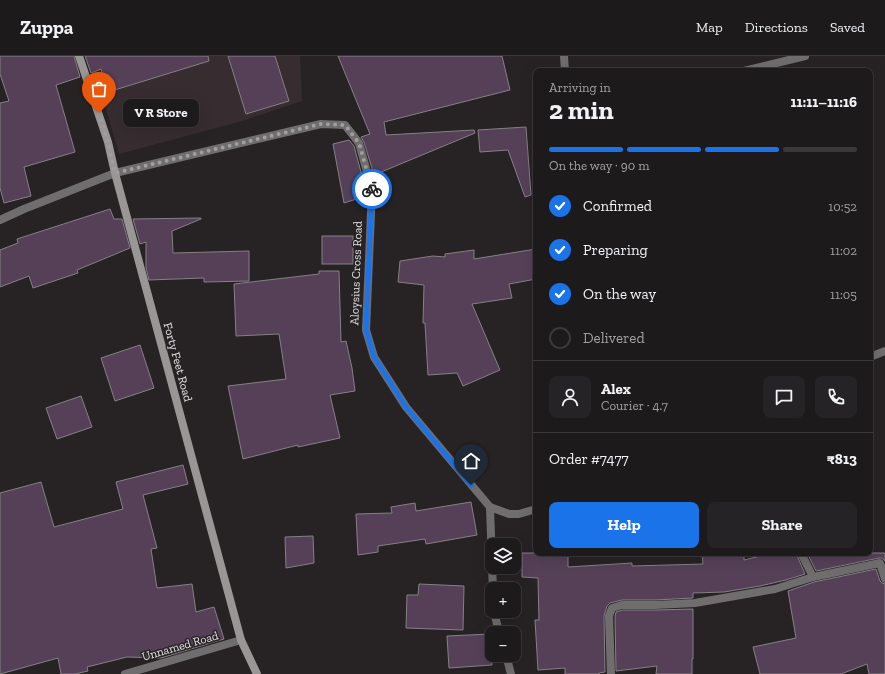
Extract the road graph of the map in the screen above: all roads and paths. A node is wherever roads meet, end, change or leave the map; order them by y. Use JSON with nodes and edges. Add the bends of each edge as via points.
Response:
{"nodes":[{"id":1,"x":79,"y":56,"type":"edge"},
{"id":2,"x":564,"y":56,"type":"edge"},
{"id":3,"x":806,"y":56,"type":"edge"},
{"id":4,"x":565,"y":68,"type":"edge"},
{"id":5,"x":756,"y":68,"type":"edge"},
{"id":6,"x":115,"y":173,"type":"junction"},
{"id":7,"x":0,"y":220,"type":"edge"},
{"id":8,"x":885,"y":351,"type":"edge"},
{"id":9,"x":873,"y":356,"type":"edge"},
{"id":10,"x":490,"y":507,"type":"junction"},
{"id":11,"x":533,"y":510,"type":"edge"},
{"id":12,"x":491,"y":538,"type":"edge"},
{"id":13,"x":802,"y":556,"type":"edge"},
{"id":14,"x":812,"y":577,"type":"junction"},
{"id":15,"x":885,"y":578,"type":"edge"},
{"id":16,"x":241,"y":640,"type":"junction"},
{"id":17,"x":508,"y":662,"type":"edge"},
{"id":18,"x":125,"y":674,"type":"edge"},
{"id":19,"x":257,"y":674,"type":"edge"},
{"id":20,"x":511,"y":674,"type":"edge"},
{"id":21,"x":611,"y":674,"type":"edge"}],
"edges":[{"from":1,"to":6,"type":"main road","name":"Forty Feet Road","via":[[108,142]]},
{"from":2,"to":4,"type":"street"},
{"from":3,"to":5,"type":"street"},
{"from":6,"to":7,"type":"street","name":"Aloysius Cross Road"},
{"from":6,"to":10,"type":"street","name":"Aloysius Cross Road","via":[[321,124],[345,125],[359,143],[372,190],[366,330],[374,357],[406,407]]},
{"from":6,"to":16,"type":"main road","name":"Forty Feet Road"},
{"from":8,"to":9,"type":"street"},
{"from":10,"to":11,"type":"street","name":"Aloysius Cross Road","via":[[509,514]]},
{"from":10,"to":12,"type":"street"},
{"from":13,"to":14,"type":"street"},
{"from":14,"to":15,"type":"street","via":[[880,563]]},
{"from":14,"to":21,"type":"street","via":[[776,589],[695,603],[622,605],[612,608],[609,616]]},
{"from":16,"to":18,"type":"street","name":"Unnamed Road"},
{"from":16,"to":19,"type":"main road","name":"Forty Feet Road"},
{"from":17,"to":20,"type":"street"}]}
